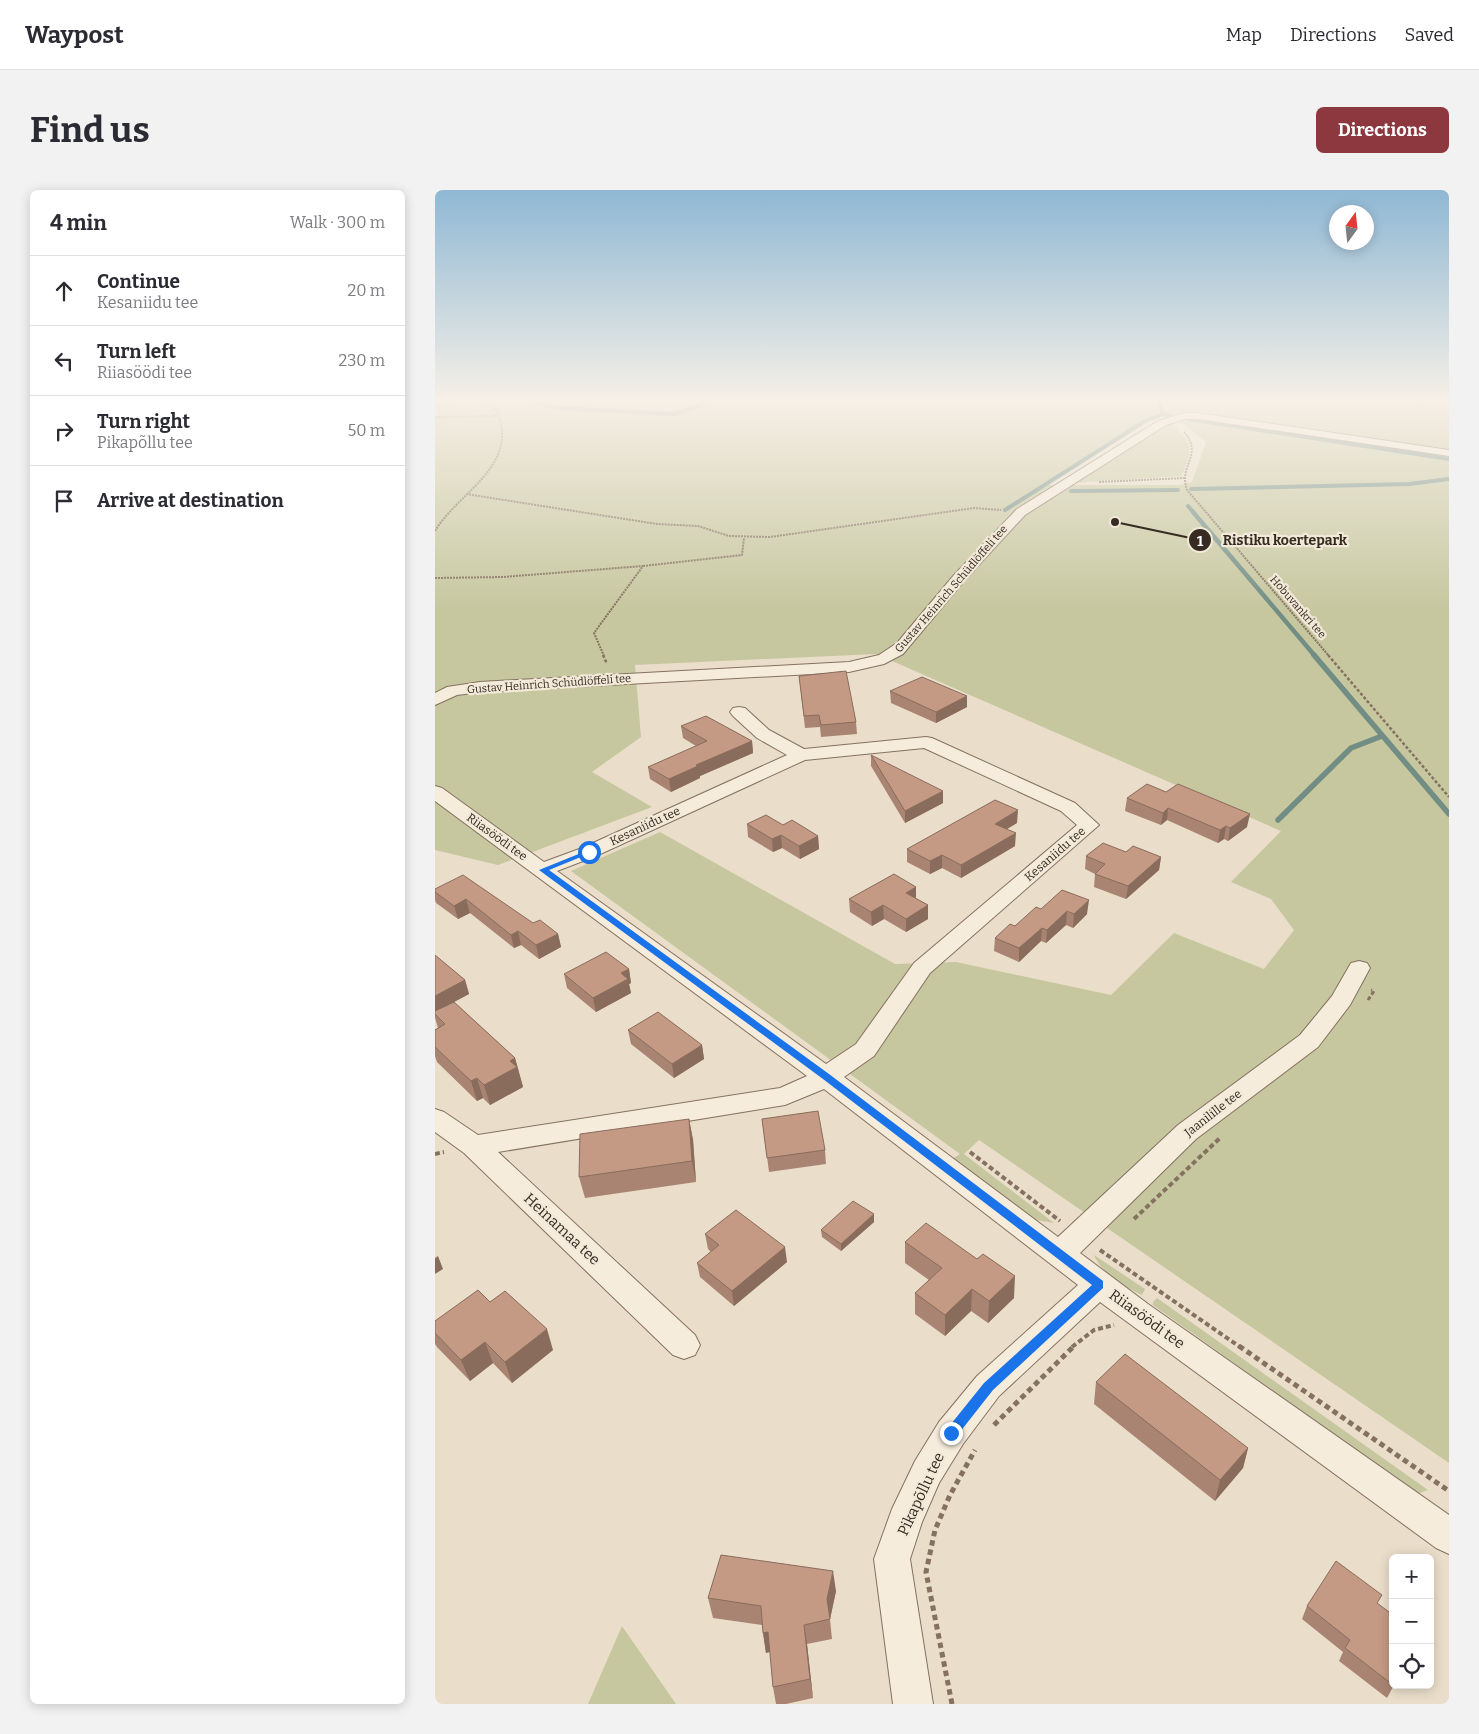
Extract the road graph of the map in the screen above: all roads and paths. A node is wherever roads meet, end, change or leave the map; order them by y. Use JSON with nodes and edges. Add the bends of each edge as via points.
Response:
{"nodes":[{"id":1,"x":489,"y":470,"type":"edge"},
{"id":2,"x":1087,"y":470,"type":"edge"},
{"id":3,"x":1187,"y":470,"type":"edge"},
{"id":4,"x":1184,"y":478,"type":"junction"},
{"id":5,"x":1063,"y":484,"type":"junction"},
{"id":6,"x":467,"y":494,"type":"junction"},
{"id":7,"x":1021,"y":512,"type":"junction"},
{"id":8,"x":435,"y":531,"type":"edge"},
{"id":9,"x":744,"y":538,"type":"junction"},
{"id":10,"x":643,"y":566,"type":"junction"},
{"id":11,"x":435,"y":578,"type":"edge"},
{"id":12,"x":608,"y":667,"type":"dead end"},
{"id":13,"x":435,"y":700,"type":"edge"},
{"id":14,"x":739,"y":712,"type":"dead end"},
{"id":15,"x":801,"y":755,"type":"junction"},
{"id":16,"x":435,"y":792,"type":"edge"},
{"id":17,"x":1449,"y":797,"type":"edge"},
{"id":18,"x":543,"y":870,"type":"junction"},
{"id":19,"x":1359,"y":968,"type":"dead end"},
{"id":20,"x":826,"y":1077,"type":"junction"},
{"id":21,"x":435,"y":1118,"type":"edge"},
{"id":22,"x":474,"y":1146,"type":"junction"},
{"id":23,"x":969,"y":1152,"type":"dead end"},
{"id":24,"x":1080,"y":1236,"type":"junction"},
{"id":25,"x":1059,"y":1253,"type":"junction"},
{"id":26,"x":1099,"y":1284,"type":"junction"},
{"id":27,"x":1157,"y":1289,"type":"junction"},
{"id":28,"x":1137,"y":1313,"type":"junction"},
{"id":29,"x":684,"y":1345,"type":"dead end"},
{"id":30,"x":990,"y":1429,"type":"dead end"},
{"id":31,"x":979,"y":1444,"type":"dead end"},
{"id":32,"x":1449,"y":1492,"type":"edge"},
{"id":33,"x":1449,"y":1536,"type":"edge"},
{"id":34,"x":913,"y":1704,"type":"edge"},
{"id":35,"x":952,"y":1704,"type":"edge"}],
"edges":[{"from":1,"to":6,"type":"path","via":[[481,483]]},
{"from":2,"to":5,"type":"street","name":"Gustav Heinrich Schüdlöffeli tee"},
{"from":3,"to":4,"type":"path"},
{"from":4,"to":5,"type":"path"},
{"from":4,"to":17,"type":"path","name":"Hobuvankri tee","via":[[1187,490]]},
{"from":5,"to":7,"type":"street","name":"Gustav Heinrich Schüdlöffeli tee"},
{"from":6,"to":8,"type":"path","via":[[442,518]]},
{"from":6,"to":9,"type":"path","via":[[657,524],[698,526]]},
{"from":7,"to":9,"type":"path","via":[[974,508]]},
{"from":7,"to":13,"type":"street","name":"Gustav Heinrich Schüdlöffeli tee","via":[[959,578],[903,646],[895,654],[877,662],[849,667],[480,687],[453,692]]},
{"from":9,"to":10,"type":"path","via":[[742,555]]},
{"from":10,"to":11,"type":"path","via":[[503,577]]},
{"from":10,"to":12,"type":"path","via":[[594,634]]},
{"from":14,"to":15,"type":"street","via":[[763,734]]},
{"from":15,"to":18,"type":"street","name":"Kesaniidu tee"},
{"from":15,"to":20,"type":"street","name":"Kesaniidu tee","via":[[926,742],[1068,807],[1089,825],[922,968],[865,1050]]},
{"from":16,"to":18,"type":"street","name":"Riiasöödi tee"},
{"from":18,"to":20,"type":"street","name":"Riiasöödi tee"},
{"from":19,"to":24,"type":"street","name":"Jaanilille tee","via":[[1342,1000],[1309,1041],[1187,1132]]},
{"from":20,"to":22,"type":"street","via":[[785,1096]]},
{"from":20,"to":25,"type":"street","name":"Riiasöödi tee"},
{"from":21,"to":22,"type":"street","name":"Heinamaa tee"},
{"from":22,"to":29,"type":"street","name":"Heinamaa tee"},
{"from":23,"to":24,"type":"path"},
{"from":24,"to":25,"type":"street","name":"Jaanilille tee"},
{"from":24,"to":27,"type":"path"},
{"from":25,"to":26,"type":"street","name":"Riiasöödi tee"},
{"from":26,"to":28,"type":"street","name":"Riiasöödi tee"},
{"from":26,"to":34,"type":"street","name":"Pikapõllu tee","via":[[988,1386],[951,1433],[927,1472],[905,1521],[892,1559]]},
{"from":27,"to":28,"type":"path"},
{"from":27,"to":32,"type":"path"},
{"from":28,"to":30,"type":"path","via":[[1121,1323],[1094,1330],[1066,1352]]},
{"from":28,"to":33,"type":"street","name":"Riiasöödi tee"},
{"from":31,"to":35,"type":"path","via":[[950,1495],[935,1530],[927,1572]]}]}
